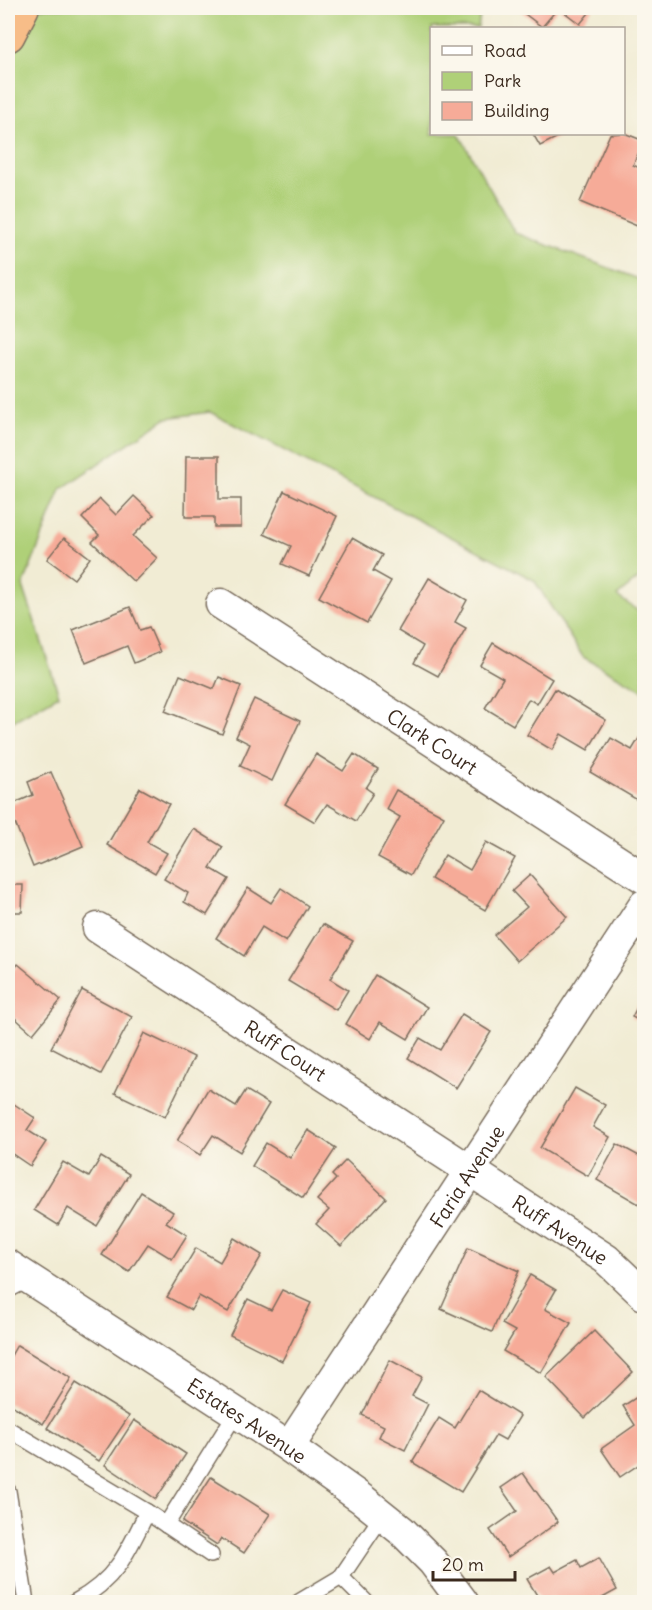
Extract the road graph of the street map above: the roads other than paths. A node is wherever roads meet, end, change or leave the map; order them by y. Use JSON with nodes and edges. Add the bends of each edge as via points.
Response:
{"nodes":[{"id":1,"x":22,"y":8,"type":"edge"},
{"id":2,"x":8,"y":35,"type":"edge"},
{"id":3,"x":221,"y":604,"type":"dead end"},
{"id":4,"x":645,"y":878,"type":"edge"},
{"id":5,"x":645,"y":904,"type":"edge"},
{"id":6,"x":98,"y":928,"type":"dead end"},
{"id":7,"x":471,"y":1172,"type":"junction"},
{"id":8,"x":15,"y":1278,"type":"edge"},
{"id":9,"x":645,"y":1295,"type":"edge"},
{"id":10,"x":236,"y":1413,"type":"junction"},
{"id":11,"x":8,"y":1429,"type":"edge"},
{"id":12,"x":288,"y":1447,"type":"junction"},
{"id":13,"x":8,"y":1491,"type":"edge"},
{"id":14,"x":147,"y":1512,"type":"junction"},
{"id":15,"x":382,"y":1516,"type":"junction"},
{"id":16,"x":166,"y":1525,"type":"junction"},
{"id":17,"x":211,"y":1555,"type":"dead end"},
{"id":18,"x":341,"y":1577,"type":"junction"},
{"id":19,"x":26,"y":1602,"type":"edge"},
{"id":20,"x":75,"y":1602,"type":"edge"},
{"id":21,"x":299,"y":1602,"type":"edge"},
{"id":22,"x":366,"y":1602,"type":"edge"},
{"id":23,"x":463,"y":1602,"type":"edge"}],
"edges":[{"from":1,"to":2,"type":"highway"},
{"from":3,"to":4,"type":"street","name":"Clark Court"},
{"from":5,"to":7,"type":"street","name":"Faria Avenue"},
{"from":6,"to":7,"type":"street","name":"Ruff Court"},
{"from":7,"to":9,"type":"street","name":"Ruff Avenue","via":[[606,1259]]},
{"from":7,"to":12,"type":"street","name":"Faria Avenue"},
{"from":8,"to":10,"type":"street","name":"Estates Avenue"},
{"from":10,"to":12,"type":"street","name":"Estates Avenue"},
{"from":10,"to":16,"type":"lane"},
{"from":11,"to":14,"type":"lane"},
{"from":12,"to":15,"type":"street","name":"Estates Avenue"},
{"from":13,"to":19,"type":"lane"},
{"from":14,"to":16,"type":"lane"},
{"from":14,"to":20,"type":"lane","via":[[117,1570],[93,1593]]},
{"from":15,"to":18,"type":"lane"},
{"from":15,"to":23,"type":"street","name":"Estates Avenue","via":[[433,1562]]},
{"from":16,"to":17,"type":"lane"},
{"from":18,"to":21,"type":"lane"},
{"from":18,"to":22,"type":"lane"}]}
